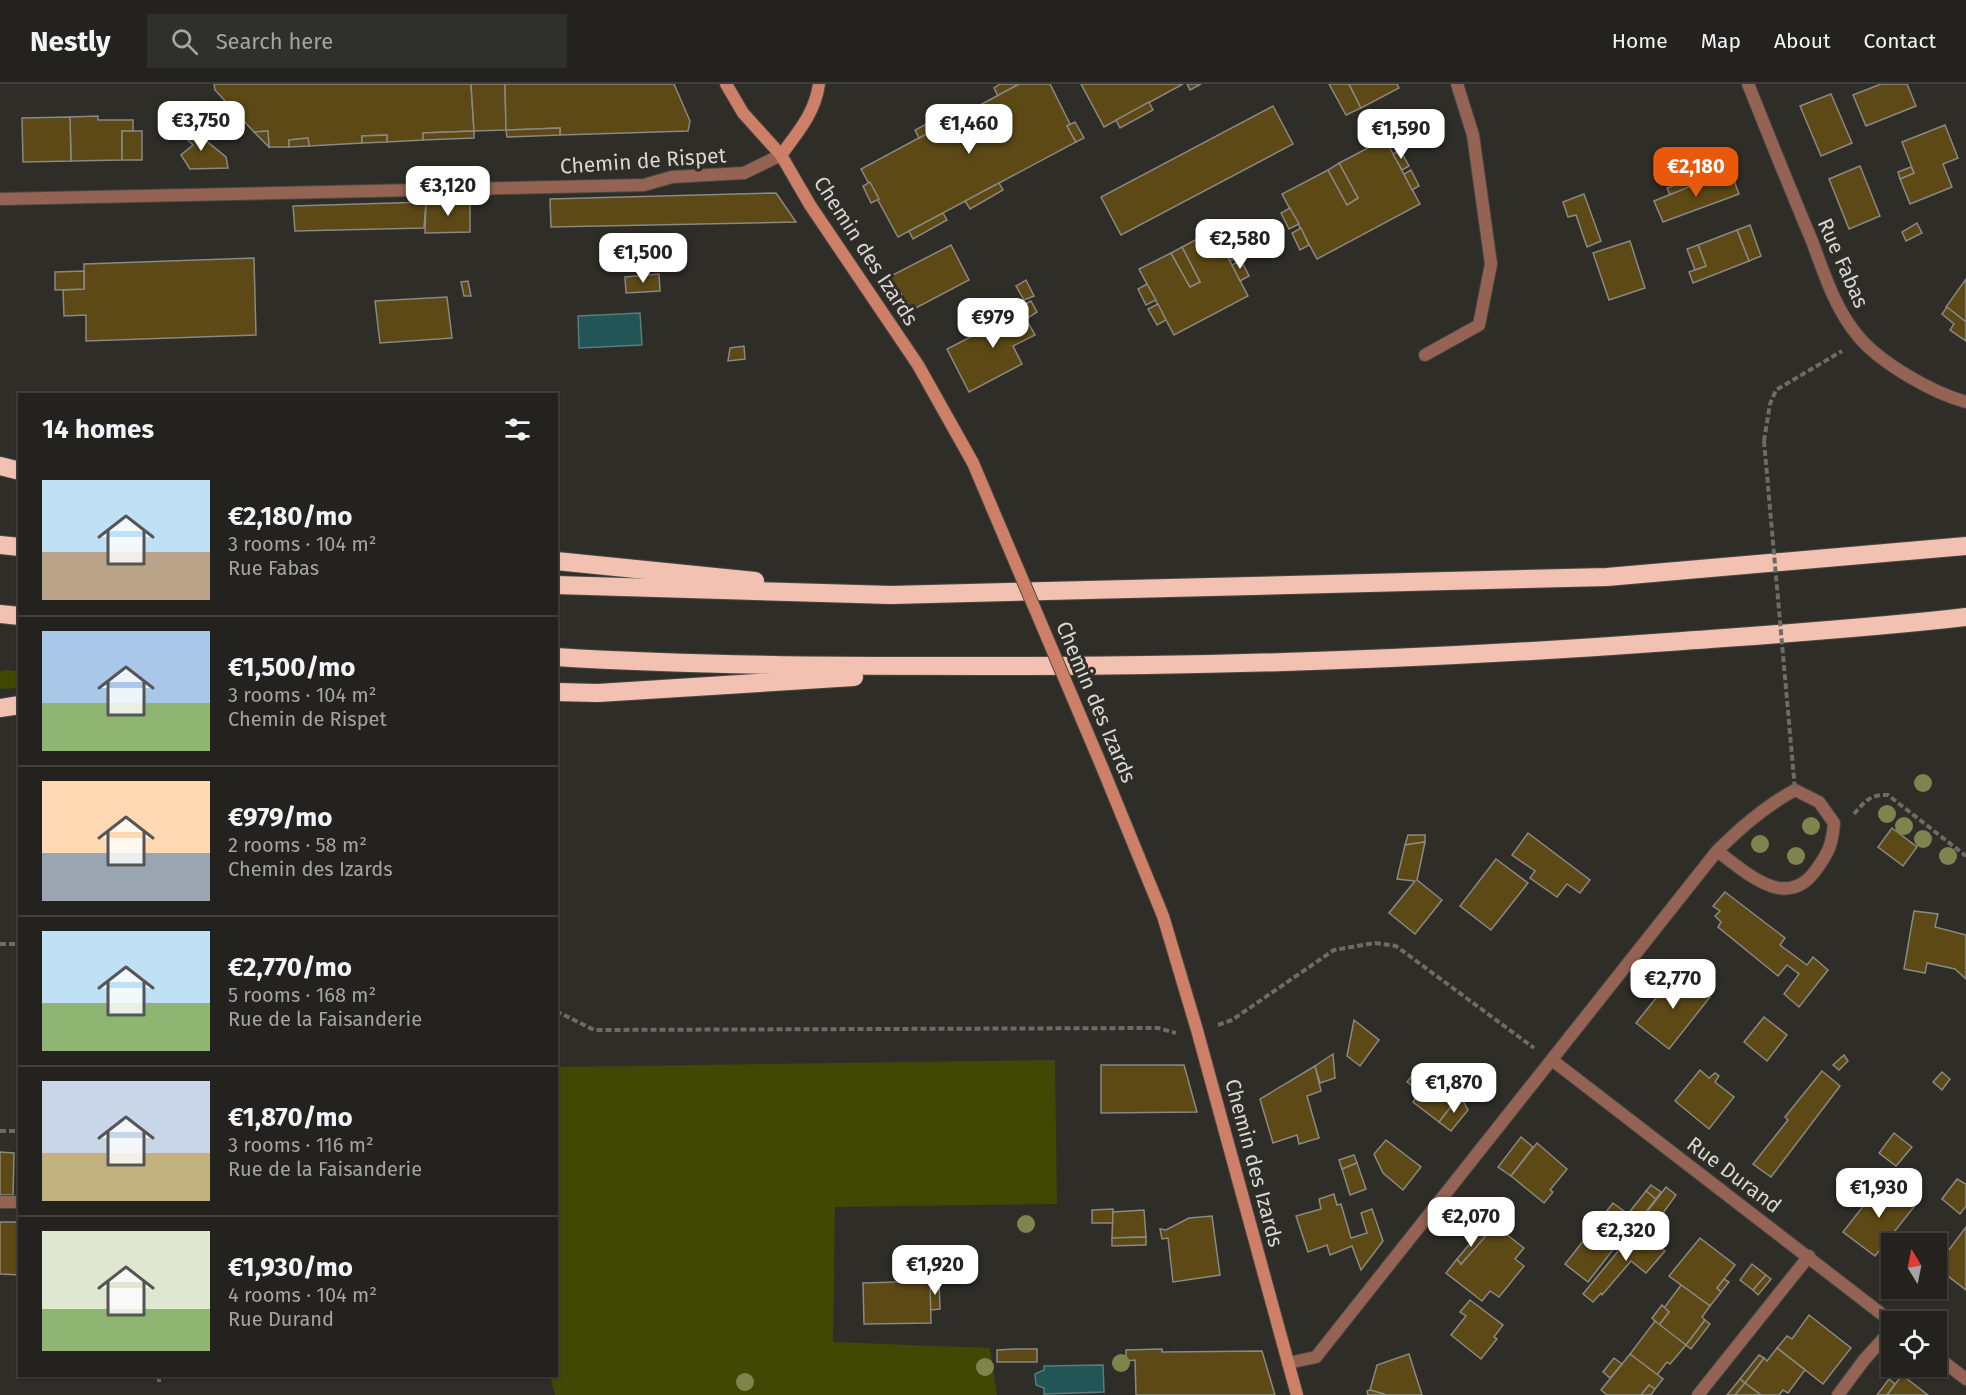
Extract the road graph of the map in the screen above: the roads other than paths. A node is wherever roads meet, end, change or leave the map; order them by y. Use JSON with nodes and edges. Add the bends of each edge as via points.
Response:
{"nodes":[{"id":1,"x":726,"y":84,"type":"edge"},
{"id":2,"x":819,"y":84,"type":"edge"},
{"id":3,"x":1457,"y":84,"type":"edge"},
{"id":4,"x":1748,"y":84,"type":"edge"},
{"id":5,"x":781,"y":156,"type":"junction"},
{"id":6,"x":0,"y":199,"type":"edge"},
{"id":7,"x":1425,"y":355,"type":"dead end"},
{"id":8,"x":1966,"y":402,"type":"edge"},
{"id":9,"x":0,"y":466,"type":"edge"},
{"id":10,"x":18,"y":470,"type":"edge"},
{"id":11,"x":0,"y":545,"type":"edge"},
{"id":12,"x":1966,"y":546,"type":"edge"},
{"id":13,"x":18,"y":547,"type":"edge"},
{"id":14,"x":558,"y":561,"type":"edge"},
{"id":15,"x":558,"y":585,"type":"edge"},
{"id":16,"x":891,"y":595,"type":"junction"},
{"id":17,"x":0,"y":614,"type":"edge"},
{"id":18,"x":18,"y":616,"type":"edge"},
{"id":19,"x":1966,"y":617,"type":"edge"},
{"id":20,"x":558,"y":657,"type":"edge"},
{"id":21,"x":1014,"y":666,"type":"junction"},
{"id":22,"x":558,"y":692,"type":"edge"},
{"id":23,"x":18,"y":705,"type":"edge"},
{"id":24,"x":0,"y":708,"type":"edge"},
{"id":25,"x":1717,"y":851,"type":"junction"},
{"id":26,"x":1552,"y":1060,"type":"junction"},
{"id":27,"x":0,"y":1202,"type":"edge"},
{"id":28,"x":18,"y":1202,"type":"edge"},
{"id":29,"x":1809,"y":1256,"type":"junction"},
{"id":30,"x":1881,"y":1313,"type":"edge"},
{"id":31,"x":1881,"y":1341,"type":"edge"},
{"id":32,"x":1288,"y":1363,"type":"junction"},
{"id":33,"x":1947,"y":1364,"type":"edge"},
{"id":34,"x":1966,"y":1379,"type":"edge"},
{"id":35,"x":1297,"y":1395,"type":"edge"},
{"id":36,"x":1698,"y":1395,"type":"edge"},
{"id":37,"x":1838,"y":1395,"type":"edge"}],
"edges":[{"from":1,"to":5,"type":"street","name":"Chemin des Izards","via":[[743,113]]},
{"from":2,"to":5,"type":"street","via":[[808,119]]},
{"from":3,"to":7,"type":"street","via":[[1473,135],[1491,264],[1479,325]]},
{"from":4,"to":8,"type":"street","name":"Rue Fabas","via":[[1832,292],[1850,326],[1860,339],[1897,368],[1953,399]]},
{"from":5,"to":6,"type":"street","name":"Chemin de Rispet","via":[[744,173],[672,177],[644,185]]},
{"from":5,"to":32,"type":"street","name":"Chemin des Izards","bridge":true,"via":[[918,365],[973,463],[1102,767],[1163,916]]},
{"from":9,"to":10,"type":"highway"},
{"from":11,"to":13,"type":"highway"},
{"from":12,"to":16,"type":"highway","via":[[1607,577]]},
{"from":14,"to":16,"type":"highway"},
{"from":15,"to":16,"type":"highway"},
{"from":17,"to":18,"type":"highway"},
{"from":19,"to":21,"type":"highway","via":[[1640,644],[1372,660]]},
{"from":20,"to":21,"type":"highway","via":[[810,666]]},
{"from":21,"to":22,"type":"highway","via":[[598,693]]},
{"from":23,"to":24,"type":"highway"},
{"from":25,"to":25,"type":"street","via":[[1743,825],[1795,790],[1819,802],[1834,823],[1832,847],[1809,880],[1791,889],[1758,882]]},
{"from":25,"to":26,"type":"street"},
{"from":26,"to":29,"type":"street","name":"Rue Durand"},
{"from":26,"to":32,"type":"street","via":[[1316,1357]]},
{"from":27,"to":28,"type":"street"},
{"from":29,"to":30,"type":"street","name":"Rue Durand"},
{"from":29,"to":36,"type":"street"},
{"from":31,"to":37,"type":"street"},
{"from":32,"to":35,"type":"street","name":"Chemin des Izards"},
{"from":33,"to":34,"type":"street"}]}
